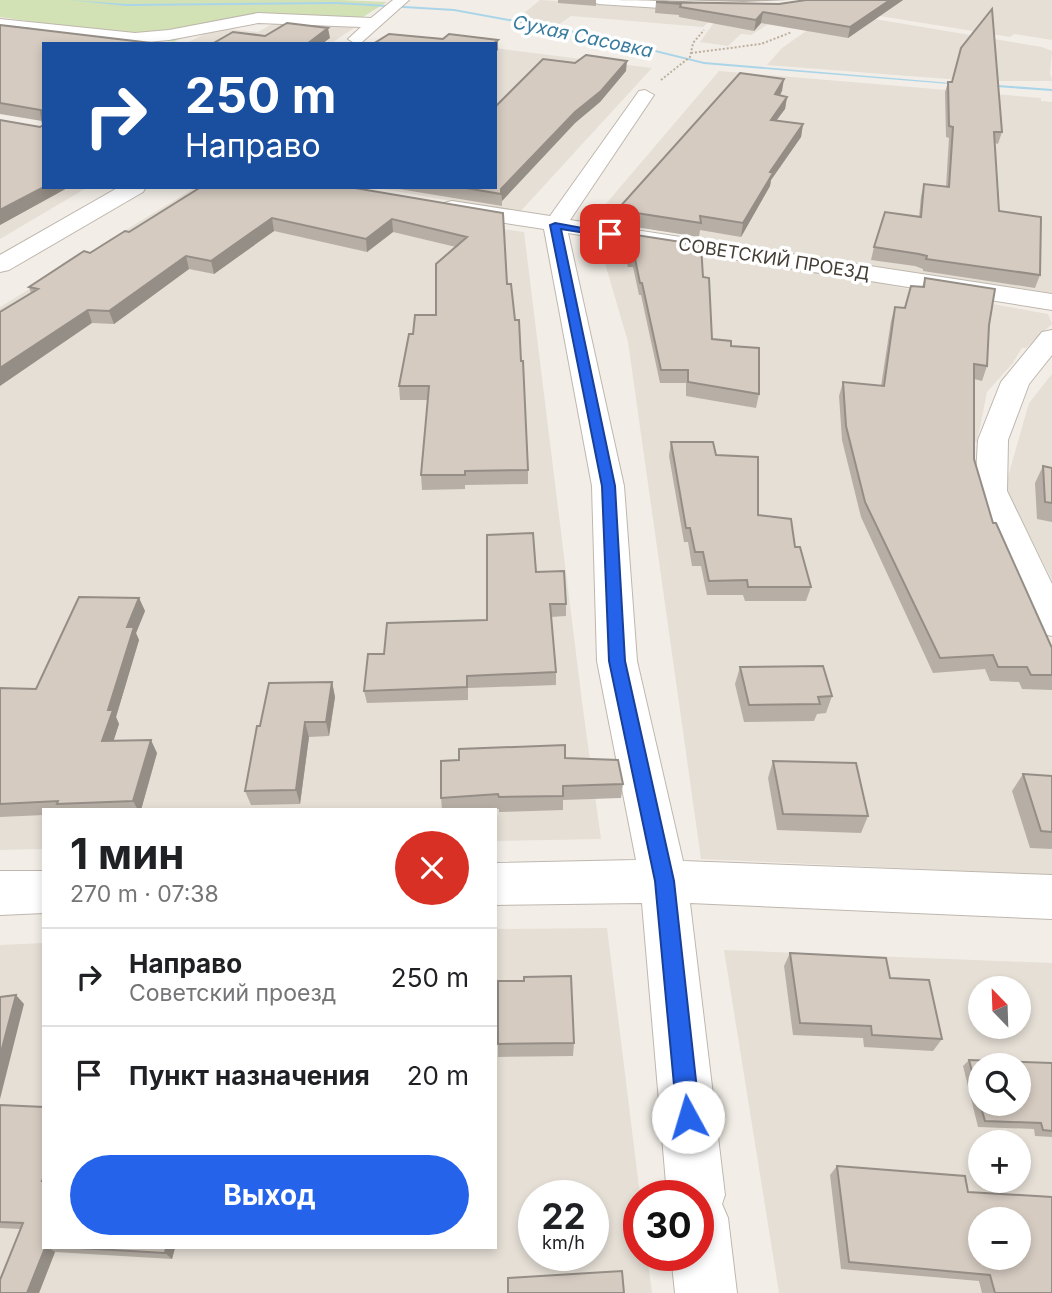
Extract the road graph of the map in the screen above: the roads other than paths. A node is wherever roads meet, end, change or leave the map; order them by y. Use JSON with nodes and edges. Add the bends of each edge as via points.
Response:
{"nodes":[{"id":1,"x":598,"y":0,"type":"edge"},
{"id":2,"x":397,"y":4,"type":"edge"},
{"id":3,"x":727,"y":8,"type":"edge"},
{"id":4,"x":373,"y":23,"type":"junction"},
{"id":5,"x":0,"y":24,"type":"edge"},
{"id":6,"x":352,"y":42,"type":"edge"},
{"id":7,"x":645,"y":95,"type":"dead end"},
{"id":8,"x":132,"y":189,"type":"edge"},
{"id":9,"x":436,"y":205,"type":"edge"},
{"id":10,"x":555,"y":225,"type":"junction"},
{"id":11,"x":0,"y":265,"type":"edge"},
{"id":12,"x":1052,"y":302,"type":"edge"},
{"id":13,"x":1052,"y":338,"type":"edge"},
{"id":14,"x":1052,"y":622,"type":"edge"},
{"id":15,"x":664,"y":881,"type":"junction"},
{"id":16,"x":497,"y":884,"type":"edge"},
{"id":17,"x":42,"y":892,"type":"edge"},
{"id":18,"x":0,"y":893,"type":"edge"},
{"id":19,"x":1052,"y":897,"type":"edge"},
{"id":20,"x":694,"y":1180,"type":"edge"},
{"id":21,"x":704,"y":1271,"type":"edge"},
{"id":22,"x":706,"y":1293,"type":"edge"}],
"edges":[{"from":1,"to":3,"type":"street"},
{"from":2,"to":4,"type":"street"},
{"from":4,"to":5,"type":"street","via":[[258,18],[135,38]]},
{"from":4,"to":6,"type":"street"},
{"from":7,"to":10,"type":"street"},
{"from":8,"to":11,"type":"street"},
{"from":9,"to":10,"type":"street","name":"СОВЕТСКИЙ ПРОЕЗД"},
{"from":10,"to":12,"type":"street","name":"СОВЕТСКИЙ ПРОЕЗД"},
{"from":10,"to":15,"type":"street","via":[[608,486],[617,661]]},
{"from":13,"to":14,"type":"street","via":[[1014,382],[993,440],[991,491]]},
{"from":15,"to":16,"type":"street"},
{"from":15,"to":19,"type":"street"},
{"from":15,"to":20,"type":"street"},
{"from":17,"to":18,"type":"street"},
{"from":21,"to":22,"type":"street"}]}
